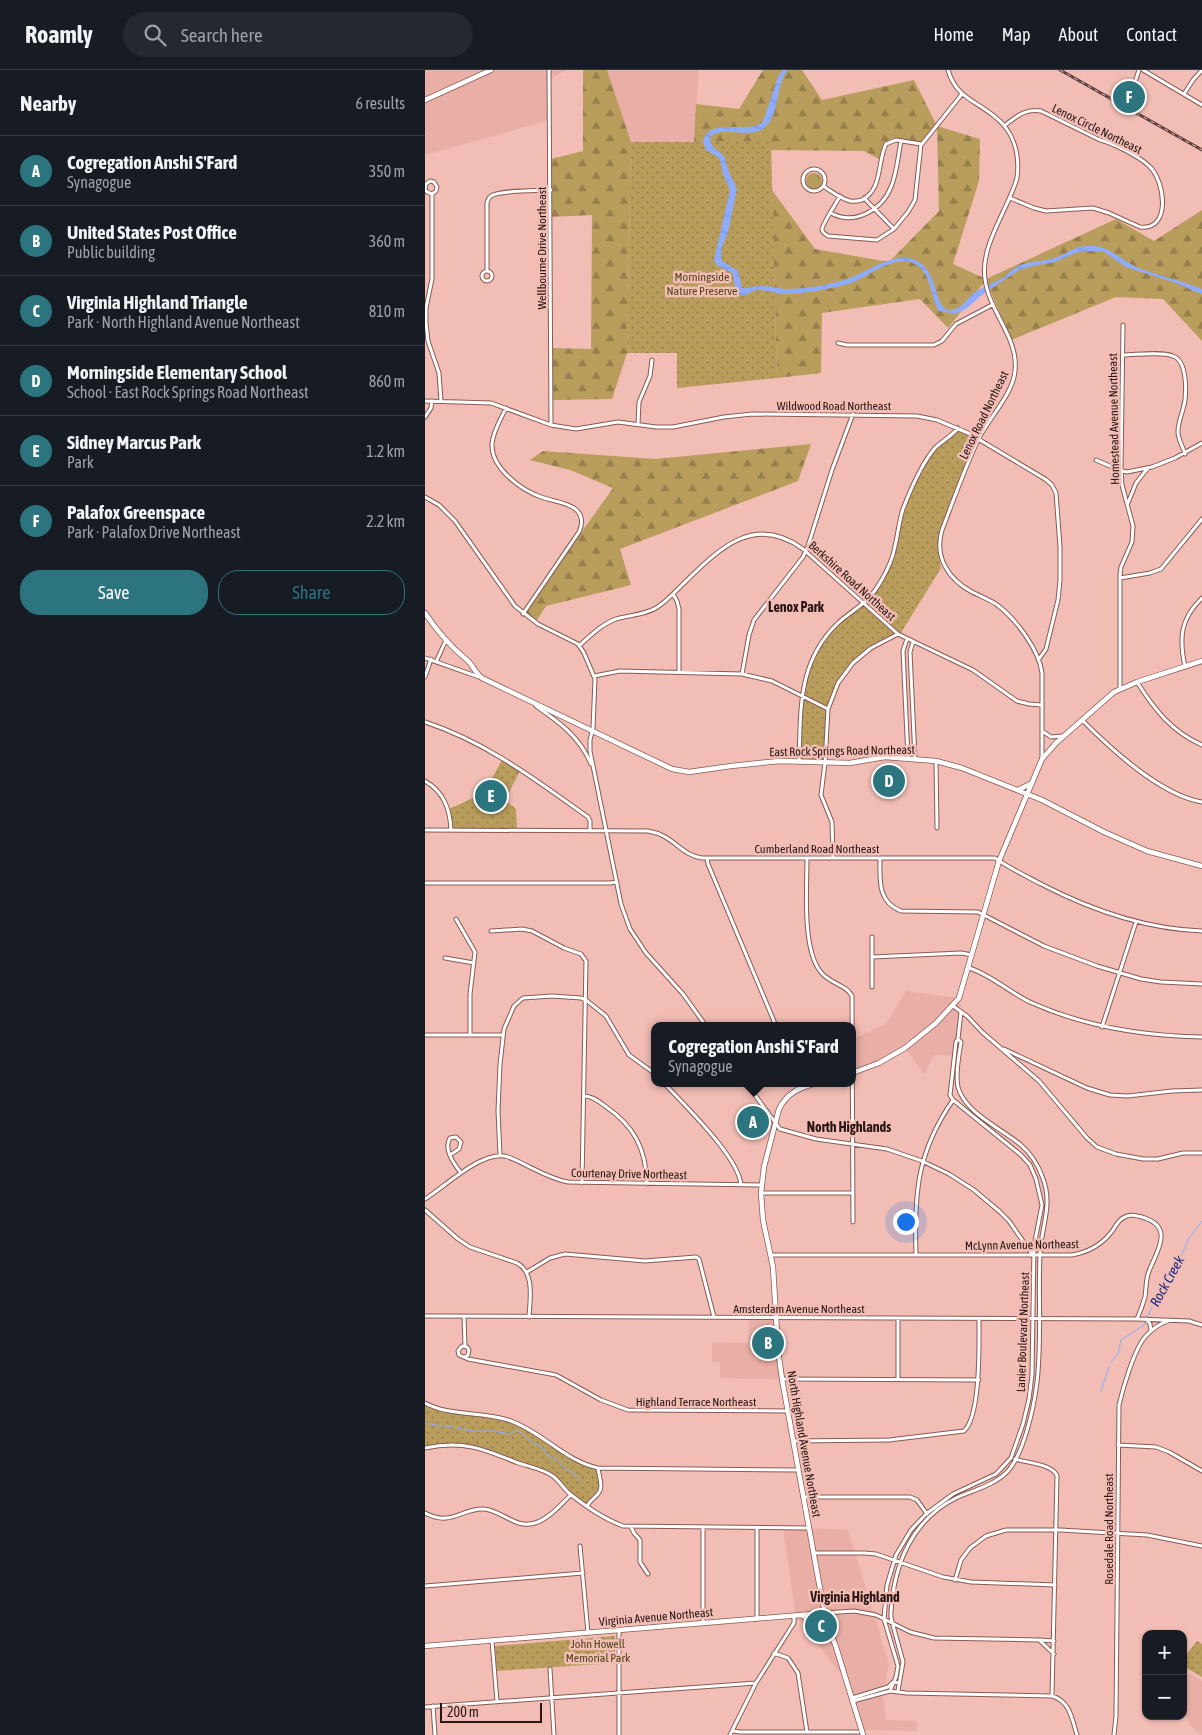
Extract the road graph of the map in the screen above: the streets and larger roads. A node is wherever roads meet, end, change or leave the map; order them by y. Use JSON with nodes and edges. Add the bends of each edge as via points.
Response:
{"nodes":[{"id":1,"x":491,"y":70,"type":"edge"},
{"id":2,"x":549,"y":70,"type":"edge"},
{"id":3,"x":948,"y":70,"type":"edge"},
{"id":4,"x":1139,"y":70,"type":"edge"},
{"id":5,"x":1143,"y":70,"type":"edge"},
{"id":6,"x":1202,"y":70,"type":"edge"},
{"id":7,"x":1133,"y":88,"type":"dead end"},
{"id":8,"x":962,"y":94,"type":"junction"},
{"id":9,"x":1184,"y":94,"type":"junction"},
{"id":10,"x":425,"y":100,"type":"edge"},
{"id":11,"x":1202,"y":105,"type":"edge"},
{"id":12,"x":1004,"y":126,"type":"junction"},
{"id":13,"x":901,"y":141,"type":"junction"},
{"id":14,"x":921,"y":144,"type":"junction"},
{"id":15,"x":823,"y":186,"type":"junction"},
{"id":16,"x":551,"y":190,"type":"junction"},
{"id":17,"x":432,"y":194,"type":"dead end"},
{"id":18,"x":840,"y":196,"type":"junction"},
{"id":19,"x":864,"y":198,"type":"junction"},
{"id":20,"x":1010,"y":198,"type":"junction"},
{"id":21,"x":873,"y":210,"type":"junction"},
{"id":22,"x":831,"y":213,"type":"junction"},
{"id":23,"x":893,"y":229,"type":"junction"},
{"id":24,"x":487,"y":271,"type":"dead end"},
{"id":25,"x":992,"y":305,"type":"junction"},
{"id":26,"x":1123,"y":326,"type":"dead end"},
{"id":27,"x":838,"y":343,"type":"dead end"},
{"id":28,"x":1123,"y":355,"type":"junction"},
{"id":29,"x":652,"y":360,"type":"dead end"},
{"id":30,"x":425,"y":401,"type":"edge"},
{"id":31,"x":432,"y":401,"type":"junction"},
{"id":32,"x":441,"y":401,"type":"junction"},
{"id":33,"x":505,"y":408,"type":"junction"},
{"id":34,"x":853,"y":414,"type":"junction"},
{"id":35,"x":425,"y":417,"type":"edge"},
{"id":36,"x":638,"y":424,"type":"junction"},
{"id":37,"x":551,"y":425,"type":"junction"},
{"id":38,"x":958,"y":428,"type":"junction"},
{"id":39,"x":979,"y":439,"type":"junction"},
{"id":40,"x":1202,"y":443,"type":"edge"},
{"id":41,"x":1185,"y":454,"type":"junction"},
{"id":42,"x":1096,"y":460,"type":"dead end"},
{"id":43,"x":1149,"y":467,"type":"junction"},
{"id":44,"x":1122,"y":471,"type":"junction"},
{"id":45,"x":425,"y":497,"type":"edge"},
{"id":46,"x":1128,"y":504,"type":"junction"},
{"id":47,"x":1202,"y":519,"type":"edge"},
{"id":48,"x":806,"y":552,"type":"junction"},
{"id":49,"x":1120,"y":578,"type":"junction"},
{"id":50,"x":673,"y":594,"type":"junction"},
{"id":51,"x":1202,"y":598,"type":"edge"},
{"id":52,"x":864,"y":604,"type":"junction"},
{"id":53,"x":425,"y":613,"type":"edge"},
{"id":54,"x":523,"y":614,"type":"junction"},
{"id":55,"x":898,"y":634,"type":"junction"},
{"id":56,"x":907,"y":639,"type":"junction"},
{"id":57,"x":446,"y":640,"type":"junction"},
{"id":58,"x":913,"y":642,"type":"junction"},
{"id":59,"x":579,"y":646,"type":"junction"},
{"id":60,"x":425,"y":658,"type":"edge"},
{"id":61,"x":464,"y":658,"type":"junction"},
{"id":62,"x":431,"y":659,"type":"junction"},
{"id":63,"x":1039,"y":659,"type":"junction"},
{"id":64,"x":1202,"y":661,"type":"edge"},
{"id":65,"x":436,"y":662,"type":"junction"},
{"id":66,"x":1185,"y":666,"type":"junction"},
{"id":67,"x":465,"y":671,"type":"junction"},
{"id":68,"x":679,"y":672,"type":"junction"},
{"id":69,"x":742,"y":674,"type":"junction"},
{"id":70,"x":594,"y":676,"type":"junction"},
{"id":71,"x":425,"y":677,"type":"edge"},
{"id":72,"x":482,"y":678,"type":"junction"},
{"id":73,"x":1137,"y":682,"type":"junction"},
{"id":74,"x":1120,"y":689,"type":"junction"},
{"id":75,"x":801,"y":696,"type":"junction"},
{"id":76,"x":530,"y":701,"type":"junction"},
{"id":77,"x":906,"y":702,"type":"junction"},
{"id":78,"x":912,"y":702,"type":"junction"},
{"id":79,"x":1042,"y":705,"type":"junction"},
{"id":80,"x":828,"y":709,"type":"junction"},
{"id":81,"x":1081,"y":719,"type":"junction"},
{"id":82,"x":425,"y":722,"type":"edge"},
{"id":83,"x":1042,"y":731,"type":"junction"},
{"id":84,"x":592,"y":732,"type":"junction"},
{"id":85,"x":1062,"y":736,"type":"junction"},
{"id":86,"x":1202,"y":745,"type":"edge"},
{"id":87,"x":908,"y":758,"type":"junction"},
{"id":88,"x":915,"y":758,"type":"junction"},
{"id":89,"x":1042,"y":759,"type":"junction"},
{"id":90,"x":937,"y":761,"type":"junction"},
{"id":91,"x":799,"y":762,"type":"junction"},
{"id":92,"x":825,"y":763,"type":"junction"},
{"id":93,"x":594,"y":771,"type":"junction"},
{"id":94,"x":425,"y":781,"type":"edge"},
{"id":95,"x":1032,"y":783,"type":"junction"},
{"id":96,"x":1018,"y":790,"type":"junction"},
{"id":97,"x":1028,"y":794,"type":"junction"},
{"id":98,"x":1202,"y":801,"type":"edge"},
{"id":99,"x":937,"y":828,"type":"dead end"},
{"id":100,"x":425,"y":830,"type":"edge"},
{"id":101,"x":451,"y":830,"type":"junction"},
{"id":102,"x":590,"y":831,"type":"junction"},
{"id":103,"x":606,"y":831,"type":"junction"},
{"id":104,"x":707,"y":858,"type":"junction"},
{"id":105,"x":807,"y":858,"type":"junction"},
{"id":106,"x":833,"y":858,"type":"junction"},
{"id":107,"x":880,"y":858,"type":"junction"},
{"id":108,"x":999,"y":861,"type":"junction"},
{"id":109,"x":1202,"y":866,"type":"edge"},
{"id":110,"x":617,"y":882,"type":"junction"},
{"id":111,"x":425,"y":883,"type":"edge"},
{"id":112,"x":983,"y":915,"type":"junction"},
{"id":113,"x":456,"y":919,"type":"dead end"},
{"id":114,"x":1136,"y":922,"type":"junction"},
{"id":115,"x":491,"y":931,"type":"dead end"},
{"id":116,"x":1202,"y":931,"type":"edge"},
{"id":117,"x":872,"y":937,"type":"dead end"},
{"id":118,"x":972,"y":955,"type":"junction"},
{"id":119,"x":872,"y":957,"type":"junction"},
{"id":120,"x":445,"y":958,"type":"dead end"},
{"id":121,"x":474,"y":963,"type":"junction"},
{"id":122,"x":969,"y":968,"type":"junction"},
{"id":123,"x":1119,"y":973,"type":"junction"},
{"id":124,"x":1202,"y":984,"type":"edge"},
{"id":125,"x":872,"y":987,"type":"dead end"},
{"id":126,"x":586,"y":1000,"type":"junction"},
{"id":127,"x":953,"y":1006,"type":"junction"},
{"id":128,"x":961,"y":1012,"type":"junction"},
{"id":129,"x":704,"y":1022,"type":"edge"},
{"id":130,"x":774,"y":1022,"type":"edge"},
{"id":131,"x":853,"y":1022,"type":"edge"},
{"id":132,"x":1102,"y":1027,"type":"junction"},
{"id":133,"x":425,"y":1035,"type":"edge"},
{"id":134,"x":470,"y":1035,"type":"junction"},
{"id":135,"x":503,"y":1035,"type":"junction"},
{"id":136,"x":1202,"y":1037,"type":"edge"},
{"id":137,"x":958,"y":1039,"type":"junction"},
{"id":138,"x":995,"y":1043,"type":"junction"},
{"id":139,"x":651,"y":1071,"type":"edge"},
{"id":140,"x":856,"y":1072,"type":"edge"},
{"id":141,"x":951,"y":1083,"type":"junction"},
{"id":142,"x":958,"y":1083,"type":"junction"},
{"id":143,"x":668,"y":1087,"type":"edge"},
{"id":144,"x":749,"y":1087,"type":"edge"},
{"id":145,"x":798,"y":1087,"type":"edge"},
{"id":146,"x":852,"y":1087,"type":"edge"},
{"id":147,"x":1201,"y":1091,"type":"edge"},
{"id":148,"x":584,"y":1096,"type":"junction"},
{"id":149,"x":953,"y":1100,"type":"junction"},
{"id":150,"x":967,"y":1104,"type":"junction"},
{"id":151,"x":963,"y":1108,"type":"junction"},
{"id":152,"x":774,"y":1123,"type":"junction"},
{"id":153,"x":1019,"y":1143,"type":"junction"},
{"id":154,"x":853,"y":1144,"type":"junction"},
{"id":155,"x":1014,"y":1148,"type":"junction"},
{"id":156,"x":1202,"y":1153,"type":"edge"},
{"id":157,"x":450,"y":1155,"type":"junction"},
{"id":158,"x":500,"y":1155,"type":"junction"},
{"id":159,"x":922,"y":1161,"type":"junction"},
{"id":160,"x":461,"y":1173,"type":"junction"},
{"id":161,"x":583,"y":1183,"type":"junction"},
{"id":162,"x":1045,"y":1183,"type":"junction"},
{"id":163,"x":647,"y":1184,"type":"junction"},
{"id":164,"x":741,"y":1185,"type":"junction"},
{"id":165,"x":761,"y":1185,"type":"junction"},
{"id":166,"x":1038,"y":1185,"type":"junction"},
{"id":167,"x":761,"y":1193,"type":"junction"},
{"id":168,"x":853,"y":1193,"type":"junction"},
{"id":169,"x":425,"y":1199,"type":"edge"},
{"id":170,"x":425,"y":1210,"type":"edge"},
{"id":171,"x":853,"y":1222,"type":"dead end"},
{"id":172,"x":1036,"y":1238,"type":"junction"},
{"id":173,"x":1042,"y":1240,"type":"junction"},
{"id":174,"x":1033,"y":1254,"type":"junction"},
{"id":175,"x":1040,"y":1254,"type":"junction"},
{"id":176,"x":771,"y":1255,"type":"junction"},
{"id":177,"x":916,"y":1255,"type":"junction"},
{"id":178,"x":527,"y":1272,"type":"junction"},
{"id":179,"x":425,"y":1316,"type":"edge"},
{"id":180,"x":464,"y":1316,"type":"junction"},
{"id":181,"x":529,"y":1317,"type":"junction"},
{"id":182,"x":714,"y":1317,"type":"junction"},
{"id":183,"x":775,"y":1318,"type":"junction"},
{"id":184,"x":898,"y":1318,"type":"junction"},
{"id":185,"x":979,"y":1318,"type":"junction"},
{"id":186,"x":1137,"y":1318,"type":"junction"},
{"id":187,"x":1033,"y":1319,"type":"junction"},
{"id":188,"x":1039,"y":1319,"type":"junction"},
{"id":189,"x":1146,"y":1319,"type":"junction"},
{"id":190,"x":1173,"y":1320,"type":"junction"},
{"id":191,"x":1202,"y":1325,"type":"edge"},
{"id":192,"x":1151,"y":1331,"type":"junction"},
{"id":193,"x":465,"y":1346,"type":"junction"},
{"id":194,"x":465,"y":1357,"type":"junction"},
{"id":195,"x":781,"y":1379,"type":"junction"},
{"id":196,"x":898,"y":1379,"type":"junction"},
{"id":197,"x":979,"y":1380,"type":"junction"},
{"id":198,"x":425,"y":1403,"type":"edge"},
{"id":199,"x":1028,"y":1403,"type":"junction"},
{"id":200,"x":1034,"y":1404,"type":"junction"},
{"id":201,"x":787,"y":1411,"type":"junction"},
{"id":202,"x":793,"y":1441,"type":"junction"},
{"id":203,"x":1119,"y":1445,"type":"junction"},
{"id":204,"x":425,"y":1448,"type":"edge"},
{"id":205,"x":1011,"y":1458,"type":"junction"},
{"id":206,"x":1016,"y":1460,"type":"junction"},
{"id":207,"x":598,"y":1468,"type":"junction"},
{"id":208,"x":798,"y":1470,"type":"junction"},
{"id":209,"x":1202,"y":1471,"type":"edge"},
{"id":210,"x":571,"y":1495,"type":"junction"},
{"id":211,"x":803,"y":1497,"type":"junction"},
{"id":212,"x":587,"y":1506,"type":"junction"},
{"id":213,"x":425,"y":1514,"type":"edge"},
{"id":214,"x":926,"y":1514,"type":"junction"},
{"id":215,"x":929,"y":1517,"type":"junction"},
{"id":216,"x":631,"y":1527,"type":"junction"},
{"id":217,"x":703,"y":1528,"type":"junction"},
{"id":218,"x":757,"y":1528,"type":"junction"},
{"id":219,"x":809,"y":1528,"type":"junction"},
{"id":220,"x":1056,"y":1530,"type":"junction"},
{"id":221,"x":1118,"y":1534,"type":"junction"},
{"id":222,"x":580,"y":1546,"type":"dead end"},
{"id":223,"x":1202,"y":1546,"type":"edge"},
{"id":224,"x":814,"y":1554,"type":"junction"},
{"id":225,"x":894,"y":1560,"type":"junction"},
{"id":226,"x":900,"y":1562,"type":"junction"},
{"id":227,"x":583,"y":1573,"type":"junction"},
{"id":228,"x":648,"y":1574,"type":"dead end"},
{"id":229,"x":955,"y":1580,"type":"junction"},
{"id":230,"x":1055,"y":1585,"type":"junction"},
{"id":231,"x":425,"y":1586,"type":"edge"},
{"id":232,"x":825,"y":1613,"type":"junction"},
{"id":233,"x":801,"y":1615,"type":"junction"},
{"id":234,"x":795,"y":1616,"type":"junction"},
{"id":235,"x":757,"y":1619,"type":"junction"},
{"id":236,"x":886,"y":1620,"type":"junction"},
{"id":237,"x":703,"y":1623,"type":"junction"},
{"id":238,"x":893,"y":1624,"type":"junction"},
{"id":239,"x":619,"y":1630,"type":"junction"},
{"id":240,"x":588,"y":1633,"type":"junction"},
{"id":241,"x":831,"y":1636,"type":"junction"},
{"id":242,"x":1039,"y":1640,"type":"junction"},
{"id":243,"x":492,"y":1641,"type":"junction"},
{"id":244,"x":1054,"y":1641,"type":"junction"},
{"id":245,"x":425,"y":1646,"type":"edge"},
{"id":246,"x":774,"y":1653,"type":"junction"},
{"id":247,"x":1054,"y":1655,"type":"junction"},
{"id":248,"x":549,"y":1669,"type":"dead end"},
{"id":249,"x":893,"y":1682,"type":"junction"},
{"id":250,"x":756,"y":1683,"type":"junction"},
{"id":251,"x":899,"y":1683,"type":"junction"},
{"id":252,"x":890,"y":1691,"type":"junction"},
{"id":253,"x":898,"y":1691,"type":"junction"},
{"id":254,"x":619,"y":1694,"type":"junction"},
{"id":255,"x":1052,"y":1696,"type":"junction"},
{"id":256,"x":551,"y":1697,"type":"junction"},
{"id":257,"x":497,"y":1700,"type":"junction"},
{"id":258,"x":852,"y":1700,"type":"junction"},
{"id":259,"x":425,"y":1706,"type":"edge"},
{"id":260,"x":433,"y":1706,"type":"junction"},
{"id":261,"x":733,"y":1731,"type":"junction"},
{"id":262,"x":807,"y":1732,"type":"junction"},
{"id":263,"x":861,"y":1733,"type":"edge"},
{"id":264,"x":435,"y":1735,"type":"edge"},
{"id":265,"x":555,"y":1735,"type":"edge"},
{"id":266,"x":619,"y":1735,"type":"edge"},
{"id":267,"x":730,"y":1735,"type":"edge"},
{"id":268,"x":1077,"y":1735,"type":"edge"},
{"id":269,"x":1114,"y":1735,"type":"edge"}],
"edges":[{"from":1,"to":10,"type":"street"},
{"from":2,"to":16,"type":"street","name":"Wellbourne Drive Northeast"},
{"from":3,"to":8,"type":"street","name":"Lenox Road Northeast","via":[[955,87]]},
{"from":4,"to":7,"type":"street"},
{"from":5,"to":9,"type":"street"},
{"from":6,"to":9,"type":"street"},
{"from":8,"to":12,"type":"street","name":"Lenox Road Northeast","via":[[993,114]]},
{"from":8,"to":14,"type":"street"},
{"from":9,"to":11,"type":"street"},
{"from":12,"to":20,"type":"street","name":"Lenox Road Northeast","via":[[1014,142],[1018,160],[1017,178]]},
{"from":12,"to":20,"type":"street","name":"Lenox Circle Northeast","via":[[1023,112],[1041,111],[1109,142],[1150,166],[1163,194],[1160,216],[1145,228],[1093,208],[1047,212]]},
{"from":13,"to":14,"type":"street"},
{"from":13,"to":19,"type":"street","via":[[886,144],[875,187]]},
{"from":13,"to":21,"type":"street","via":[[892,186]]},
{"from":14,"to":23,"type":"street","via":[[915,200]]},
{"from":15,"to":15,"type":"street","via":[[824,178],[818,171],[805,175],[804,184],[808,190],[815,191]]},
{"from":15,"to":18,"type":"street"},
{"from":16,"to":24,"type":"street","via":[[513,192],[489,198]]},
{"from":16,"to":37,"type":"street","name":"Wellbourne Drive Northeast"},
{"from":17,"to":32,"type":"street","via":[[431,280],[426,323],[439,373]]},
{"from":18,"to":19,"type":"street","via":[[855,202]]},
{"from":18,"to":22,"type":"street"},
{"from":19,"to":21,"type":"street"},
{"from":20,"to":25,"type":"street","name":"Lenox Road Northeast","via":[[984,268]]},
{"from":21,"to":22,"type":"street","via":[[855,217]]},
{"from":21,"to":23,"type":"street"},
{"from":22,"to":23,"type":"street","via":[[822,228],[828,236],[877,240]]},
{"from":25,"to":27,"type":"street","via":[[956,324],[942,341],[934,345]]},
{"from":25,"to":39,"type":"street","name":"Lenox Road Northeast","via":[[1012,344],[1015,370],[1009,390]]},
{"from":26,"to":28,"type":"street","name":"Homestead Avenue Northeast"},
{"from":28,"to":41,"type":"street","via":[[1167,354],[1180,361],[1186,390],[1178,436]]},
{"from":28,"to":44,"type":"street","name":"Homestead Avenue Northeast"},
{"from":29,"to":36,"type":"street","via":[[651,376],[639,402]]},
{"from":30,"to":31,"type":"street","name":"Wildwood Road Northeast"},
{"from":31,"to":32,"type":"street","name":"Wildwood Road Northeast"},
{"from":31,"to":35,"type":"street"},
{"from":32,"to":33,"type":"street","name":"Wildwood Road Northeast","via":[[491,403]]},
{"from":33,"to":37,"type":"street","name":"Wildwood Road Northeast"},
{"from":33,"to":54,"type":"street","via":[[493,441],[497,462],[529,491],[575,508],[582,521],[579,532]]},
{"from":34,"to":36,"type":"street","name":"Wildwood Road Northeast","via":[[752,414],[673,426]]},
{"from":34,"to":38,"type":"street","name":"Wildwood Road Northeast","via":[[917,416]]},
{"from":34,"to":48,"type":"street"},
{"from":36,"to":37,"type":"street","name":"Wildwood Road Northeast","via":[[618,422],[576,429]]},
{"from":38,"to":39,"type":"street","name":"Wildwood Road Northeast"},
{"from":38,"to":52,"type":"street","via":[[928,458],[903,508],[895,548],[885,573]]},
{"from":39,"to":63,"type":"street","name":"Wildwood Road Northeast","via":[[1045,479],[1058,497],[1059,591],[1046,649]]},
{"from":39,"to":63,"type":"street","name":"Lenox Road Northeast","via":[[939,539],[941,558],[955,580],[1003,610],[1026,637]]},
{"from":40,"to":41,"type":"street"},
{"from":41,"to":43,"type":"street"},
{"from":42,"to":44,"type":"street"},
{"from":43,"to":44,"type":"street"},
{"from":43,"to":46,"type":"street","via":[[1136,483]]},
{"from":44,"to":46,"type":"street","name":"Homestead Avenue Northeast"},
{"from":45,"to":54,"type":"street","via":[[455,521],[507,597]]},
{"from":46,"to":49,"type":"street","name":"Homestead Avenue Northeast","via":[[1133,526],[1132,542],[1121,567]]},
{"from":47,"to":49,"type":"street","via":[[1161,569],[1150,574]]},
{"from":48,"to":50,"type":"street","name":"Berkshire Road Northeast","via":[[777,536],[744,537],[729,544]]},
{"from":48,"to":52,"type":"street","name":"Berkshire Road Northeast"},
{"from":48,"to":69,"type":"street","via":[[754,620]]},
{"from":49,"to":74,"type":"street","name":"Homestead Avenue Northeast"},
{"from":50,"to":59,"type":"street","name":"Berkshire Road Northeast","via":[[650,611],[608,623]]},
{"from":50,"to":68,"type":"street","via":[[679,610]]},
{"from":51,"to":66,"type":"street","via":[[1191,610],[1181,632]]},
{"from":52,"to":55,"type":"street","name":"Berkshire Road Northeast"},
{"from":52,"to":75,"type":"street","via":[[839,623],[821,643],[808,668]]},
{"from":53,"to":57,"type":"street"},
{"from":54,"to":59,"type":"street"},
{"from":55,"to":56,"type":"street","name":"Berkshire Road Northeast"},
{"from":55,"to":80,"type":"street","via":[[871,648],[853,663],[838,683]]},
{"from":56,"to":58,"type":"street","name":"Berkshire Road Northeast"},
{"from":56,"to":77,"type":"street","via":[[903,651]]},
{"from":57,"to":61,"type":"street"},
{"from":57,"to":65,"type":"street"},
{"from":58,"to":78,"type":"street","via":[[910,652]]},
{"from":58,"to":79,"type":"street","name":"Berkshire Road Northeast","via":[[973,670],[1017,701]]},
{"from":59,"to":70,"type":"street"},
{"from":60,"to":62,"type":"street"},
{"from":61,"to":67,"type":"street","via":[[468,666]]},
{"from":61,"to":72,"type":"street"},
{"from":62,"to":65,"type":"street"},
{"from":62,"to":71,"type":"street"},
{"from":63,"to":79,"type":"street","name":"Lenox Road Northeast"},
{"from":64,"to":66,"type":"street"},
{"from":65,"to":67,"type":"street"},
{"from":66,"to":73,"type":"street"},
{"from":67,"to":72,"type":"street"},
{"from":68,"to":69,"type":"street"},
{"from":68,"to":70,"type":"street","via":[[620,671]]},
{"from":69,"to":75,"type":"street","via":[[772,681]]},
{"from":70,"to":84,"type":"street"},
{"from":72,"to":76,"type":"street","name":"East Rock Springs Road Northeast"},
{"from":73,"to":74,"type":"street"},
{"from":73,"to":86,"type":"street","via":[[1157,713],[1185,736]]},
{"from":74,"to":81,"type":"street"},
{"from":75,"to":80,"type":"street"},
{"from":75,"to":91,"type":"street"},
{"from":76,"to":84,"type":"street","name":"East Rock Springs Road Northeast"},
{"from":76,"to":93,"type":"street","via":[[566,727]]},
{"from":77,"to":78,"type":"street"},
{"from":77,"to":87,"type":"street"},
{"from":78,"to":88,"type":"street"},
{"from":79,"to":83,"type":"street","name":"Lenox Road Northeast"},
{"from":80,"to":92,"type":"street"},
{"from":81,"to":85,"type":"street"},
{"from":81,"to":98,"type":"street","via":[[1144,774],[1189,799]]},
{"from":82,"to":102,"type":"street","via":[[467,738],[509,762],[587,818]]},
{"from":83,"to":85,"type":"street","via":[[1051,737]]},
{"from":83,"to":89,"type":"street","name":"Lenox Road Northeast"},
{"from":84,"to":91,"type":"street","name":"East Rock Springs Road Northeast","via":[[680,771]]},
{"from":84,"to":93,"type":"street","via":[[589,747]]},
{"from":85,"to":89,"type":"street"},
{"from":87,"to":88,"type":"street","name":"East Rock Springs Road Northeast"},
{"from":87,"to":92,"type":"street","name":"East Rock Springs Road Northeast"},
{"from":88,"to":90,"type":"street","name":"East Rock Springs Road Northeast"},
{"from":89,"to":95,"type":"street"},
{"from":90,"to":96,"type":"street","name":"East Rock Springs Road Northeast"},
{"from":90,"to":99,"type":"street"},
{"from":91,"to":92,"type":"street","name":"East Rock Springs Road Northeast"},
{"from":92,"to":106,"type":"street","via":[[821,795],[832,822]]},
{"from":93,"to":103,"type":"street"},
{"from":94,"to":101,"type":"street","via":[[434,786],[445,801]]},
{"from":95,"to":96,"type":"street"},
{"from":95,"to":97,"type":"street"},
{"from":96,"to":97,"type":"street","name":"East Rock Springs Road Northeast"},
{"from":97,"to":108,"type":"street"},
{"from":97,"to":109,"type":"street","name":"East Rock Springs Road Northeast","via":[[1147,851]]},
{"from":100,"to":101,"type":"street","name":"Cumberland Road Northeast"},
{"from":101,"to":102,"type":"street","name":"Cumberland Road Northeast"},
{"from":102,"to":103,"type":"street","name":"Cumberland Road Northeast"},
{"from":103,"to":104,"type":"street","name":"Cumberland Road Northeast","via":[[657,832],[691,855]]},
{"from":103,"to":110,"type":"street"},
{"from":104,"to":105,"type":"street","name":"Cumberland Road Northeast"},
{"from":104,"to":130,"type":"street"},
{"from":105,"to":106,"type":"street","name":"Cumberland Road Northeast"},
{"from":105,"to":131,"type":"street","via":[[807,921],[813,960],[825,977],[853,996]]},
{"from":106,"to":107,"type":"street","name":"Cumberland Road Northeast"},
{"from":107,"to":108,"type":"street","name":"Cumberland Road Northeast","via":[[990,857]]},
{"from":107,"to":112,"type":"street","via":[[881,892],[895,909],[907,912],[978,912]]},
{"from":108,"to":112,"type":"street"},
{"from":108,"to":114,"type":"street","name":"Cumberland Road Northeast","via":[[1063,895]]},
{"from":110,"to":111,"type":"street"},
{"from":110,"to":129,"type":"street","via":[[624,916],[637,942]]},
{"from":112,"to":118,"type":"street"},
{"from":112,"to":123,"type":"street","via":[[1060,953]]},
{"from":113,"to":121,"type":"street","via":[[475,952]]},
{"from":114,"to":116,"type":"street","name":"Cumberland Road Northeast"},
{"from":114,"to":123,"type":"street"},
{"from":115,"to":126,"type":"street","via":[[529,930],[581,954],[587,964]]},
{"from":117,"to":119,"type":"street"},
{"from":118,"to":119,"type":"street"},
{"from":118,"to":122,"type":"street"},
{"from":119,"to":125,"type":"street"},
{"from":120,"to":121,"type":"street"},
{"from":121,"to":134,"type":"street"},
{"from":122,"to":127,"type":"street","via":[[962,992]]},
{"from":122,"to":132,"type":"street","via":[[1032,1002]]},
{"from":123,"to":124,"type":"street","via":[[1161,982]]},
{"from":123,"to":132,"type":"street"},
{"from":126,"to":135,"type":"street","via":[[552,996],[523,998],[510,1014]]},
{"from":126,"to":139,"type":"street","via":[[606,1016],[629,1055]]},
{"from":126,"to":148,"type":"street"},
{"from":127,"to":128,"type":"street"},
{"from":127,"to":140,"type":"street","via":[[905,1048]]},
{"from":128,"to":137,"type":"street","name":"Lanier Boulevard Northeast"},
{"from":128,"to":138,"type":"street"},
{"from":132,"to":136,"type":"street"},
{"from":133,"to":134,"type":"street"},
{"from":134,"to":135,"type":"street"},
{"from":135,"to":158,"type":"street","via":[[498,1111]]},
{"from":137,"to":141,"type":"street","name":"Lanier Boulevard Northeast"},
{"from":137,"to":142,"type":"street","name":"Lanier Boulevard Northeast","via":[[961,1042]]},
{"from":138,"to":147,"type":"street","via":[[1104,1094],[1128,1096],[1172,1090]]},
{"from":138,"to":156,"type":"street","via":[[1039,1082],[1087,1138],[1100,1148],[1143,1160]]},
{"from":141,"to":142,"type":"street"},
{"from":141,"to":149,"type":"street","name":"Lanier Boulevard Northeast"},
{"from":142,"to":150,"type":"street","name":"Lanier Boulevard Northeast"},
{"from":143,"to":164,"type":"street","via":[[718,1144],[739,1174]]},
{"from":144,"to":152,"type":"street"},
{"from":145,"to":152,"type":"street","name":"North Highland Avenue Northeast","via":[[785,1099]]},
{"from":146,"to":154,"type":"street"},
{"from":148,"to":161,"type":"street"},
{"from":148,"to":163,"type":"street","via":[[592,1097],[614,1112],[631,1130],[643,1154]]},
{"from":149,"to":151,"type":"street","name":"Lanier Boulevard Northeast"},
{"from":149,"to":159,"type":"street","via":[[935,1129]]},
{"from":150,"to":151,"type":"street"},
{"from":150,"to":153,"type":"street","name":"Lanier Boulevard Northeast"},
{"from":151,"to":155,"type":"street","name":"Lanier Boulevard Northeast"},
{"from":152,"to":154,"type":"street","via":[[780,1129],[802,1135]]},
{"from":152,"to":165,"type":"street","name":"North Highland Avenue Northeast"},
{"from":153,"to":155,"type":"street"},
{"from":153,"to":162,"type":"street","name":"Lanier Boulevard Northeast"},
{"from":154,"to":159,"type":"street"},
{"from":154,"to":168,"type":"street"},
{"from":155,"to":166,"type":"street","name":"Lanier Boulevard Northeast","via":[[1030,1165]]},
{"from":157,"to":157,"type":"street","via":[[447,1141],[456,1137],[461,1146]]},
{"from":157,"to":160,"type":"street"},
{"from":158,"to":160,"type":"street"},
{"from":158,"to":161,"type":"street","name":"Courtenay Drive Northeast","via":[[554,1179]]},
{"from":159,"to":174,"type":"street","via":[[961,1181],[987,1200],[1009,1221]]},
{"from":159,"to":177,"type":"street","via":[[916,1198]]},
{"from":160,"to":169,"type":"street"},
{"from":161,"to":163,"type":"street","name":"Courtenay Drive Northeast"},
{"from":162,"to":166,"type":"street"},
{"from":162,"to":173,"type":"street","name":"Lanier Boulevard Northeast","via":[[1047,1212]]},
{"from":163,"to":164,"type":"street","name":"Courtenay Drive Northeast"},
{"from":164,"to":165,"type":"street","name":"Courtenay Drive Northeast"},
{"from":165,"to":167,"type":"street","name":"North Highland Avenue Northeast"},
{"from":166,"to":172,"type":"street","name":"Lanier Boulevard Northeast","via":[[1042,1205]]},
{"from":167,"to":168,"type":"street"},
{"from":167,"to":176,"type":"street","name":"North Highland Avenue Northeast"},
{"from":168,"to":171,"type":"street"},
{"from":170,"to":178,"type":"street","via":[[464,1243],[517,1263]]},
{"from":172,"to":173,"type":"street"},
{"from":172,"to":174,"type":"street","name":"Lanier Boulevard Northeast"},
{"from":173,"to":175,"type":"street","name":"Lanier Boulevard Northeast"},
{"from":174,"to":175,"type":"street","name":"McLynn Avenue Northeast"},
{"from":174,"to":177,"type":"street","name":"McLynn Avenue Northeast"},
{"from":174,"to":187,"type":"street","name":"Lanier Boulevard Northeast"},
{"from":175,"to":186,"type":"street","name":"McLynn Avenue Northeast","via":[[1086,1252],[1101,1243],[1127,1216],[1135,1215],[1152,1222],[1159,1230],[1161,1243],[1149,1272],[1145,1298]]},
{"from":175,"to":188,"type":"street","name":"Lanier Boulevard Northeast"},
{"from":176,"to":177,"type":"street","name":"McLynn Avenue Northeast"},
{"from":176,"to":183,"type":"street","name":"North Highland Avenue Northeast"},
{"from":178,"to":181,"type":"street"},
{"from":178,"to":182,"type":"street","via":[[565,1254],[645,1260],[696,1257]]},
{"from":179,"to":180,"type":"street","name":"Amsterdam Avenue Northeast"},
{"from":180,"to":181,"type":"street","name":"Amsterdam Avenue Northeast"},
{"from":180,"to":193,"type":"street"},
{"from":181,"to":182,"type":"street","name":"Amsterdam Avenue Northeast"},
{"from":182,"to":183,"type":"street","name":"Amsterdam Avenue Northeast"},
{"from":183,"to":184,"type":"street","name":"Amsterdam Avenue Northeast"},
{"from":183,"to":195,"type":"street","name":"North Highland Avenue Northeast"},
{"from":184,"to":185,"type":"street","name":"Amsterdam Avenue Northeast"},
{"from":184,"to":196,"type":"street"},
{"from":185,"to":187,"type":"street","name":"Amsterdam Avenue Northeast"},
{"from":185,"to":197,"type":"street"},
{"from":186,"to":188,"type":"street","name":"Amsterdam Avenue Northeast"},
{"from":186,"to":189,"type":"street","name":"Amsterdam Avenue Northeast"},
{"from":187,"to":188,"type":"street","name":"Amsterdam Avenue Northeast"},
{"from":187,"to":199,"type":"street","name":"Lanier Boulevard Northeast"},
{"from":188,"to":200,"type":"street","name":"Lanier Boulevard Northeast"},
{"from":189,"to":190,"type":"street","name":"Amsterdam Avenue Northeast"},
{"from":189,"to":192,"type":"street"},
{"from":190,"to":191,"type":"street","name":"Amsterdam Avenue Northeast"},
{"from":190,"to":192,"type":"street","name":"Rosedale Road Northeast"},
{"from":192,"to":203,"type":"street","name":"Rosedale Road Northeast","via":[[1140,1344],[1121,1399]]},
{"from":193,"to":194,"type":"street","via":[[469,1350]]},
{"from":193,"to":194,"type":"street","via":[[458,1353]]},
{"from":194,"to":201,"type":"street","name":"Highland Terrace Northeast","via":[[557,1374],[601,1400],[628,1410]]},
{"from":195,"to":196,"type":"street"},
{"from":195,"to":201,"type":"street","name":"North Highland Avenue Northeast"},
{"from":196,"to":197,"type":"street"},
{"from":197,"to":202,"type":"street","via":[[970,1423],[961,1432],[889,1440]]},
{"from":198,"to":207,"type":"street","via":[[446,1410],[512,1421],[576,1460]]},
{"from":199,"to":200,"type":"street"},
{"from":199,"to":205,"type":"street","name":"Lanier Boulevard Northeast"},
{"from":200,"to":206,"type":"street","name":"Lanier Boulevard Northeast"},
{"from":201,"to":202,"type":"street","name":"North Highland Avenue Northeast"},
{"from":202,"to":208,"type":"street","name":"North Highland Avenue Northeast"},
{"from":203,"to":209,"type":"street","via":[[1156,1447]]},
{"from":203,"to":221,"type":"street","name":"Rosedale Road Northeast"},
{"from":204,"to":210,"type":"street","via":[[459,1445],[487,1449],[548,1474]]},
{"from":205,"to":206,"type":"street"},
{"from":205,"to":214,"type":"street","name":"Lanier Boulevard Northeast","via":[[996,1474],[953,1494]]},
{"from":206,"to":215,"type":"street","name":"Lanier Boulevard Northeast","via":[[1004,1475],[950,1501]]},
{"from":206,"to":220,"type":"street","via":[[1056,1472]]},
{"from":207,"to":208,"type":"street"},
{"from":207,"to":212,"type":"street","via":[[601,1489]]},
{"from":208,"to":211,"type":"street","name":"North Highland Avenue Northeast"},
{"from":210,"to":212,"type":"street"},
{"from":210,"to":213,"type":"street","via":[[543,1519],[530,1524],[515,1522],[497,1512],[485,1510],[450,1518]]},
{"from":211,"to":214,"type":"street","via":[[910,1496],[917,1500]]},
{"from":211,"to":219,"type":"street","name":"North Highland Avenue Northeast"},
{"from":212,"to":216,"type":"street","via":[[613,1523]]},
{"from":214,"to":215,"type":"street"},
{"from":214,"to":225,"type":"street","name":"Lanier Boulevard Northeast","via":[[911,1530]]},
{"from":215,"to":226,"type":"street","name":"Lanier Boulevard Northeast"},
{"from":216,"to":217,"type":"street"},
{"from":216,"to":228,"type":"street","via":[[640,1540],[640,1562]]},
{"from":217,"to":218,"type":"street"},
{"from":217,"to":237,"type":"street"},
{"from":218,"to":219,"type":"street"},
{"from":218,"to":235,"type":"street"},
{"from":219,"to":224,"type":"street","name":"North Highland Avenue Northeast"},
{"from":220,"to":221,"type":"street"},
{"from":220,"to":229,"type":"street","via":[[1006,1530],[986,1536],[965,1554]]},
{"from":220,"to":230,"type":"street"},
{"from":221,"to":223,"type":"street","via":[[1147,1535]]},
{"from":221,"to":269,"type":"street","name":"Rosedale Road Northeast"},
{"from":222,"to":227,"type":"street"},
{"from":224,"to":225,"type":"street","via":[[864,1552]]},
{"from":224,"to":232,"type":"street","name":"North Highland Avenue Northeast"},
{"from":225,"to":226,"type":"street"},
{"from":225,"to":236,"type":"street","name":"Lanier Boulevard Northeast","via":[[887,1585]]},
{"from":226,"to":229,"type":"street"},
{"from":226,"to":238,"type":"street","name":"Lanier Boulevard Northeast","via":[[893,1586]]},
{"from":227,"to":231,"type":"street"},
{"from":227,"to":240,"type":"street"},
{"from":229,"to":230,"type":"street"},
{"from":230,"to":244,"type":"street"},
{"from":232,"to":233,"type":"street","name":"Virginia Avenue Northeast"},
{"from":232,"to":236,"type":"street","name":"Virginia Avenue Northeast","via":[[854,1611],[876,1614]]},
{"from":232,"to":241,"type":"street","name":"North Highland Avenue Northeast"},
{"from":233,"to":234,"type":"street","name":"Virginia Avenue Northeast"},
{"from":233,"to":241,"type":"street"},
{"from":234,"to":235,"type":"street","name":"Virginia Avenue Northeast"},
{"from":234,"to":246,"type":"street","via":[[795,1623]]},
{"from":235,"to":237,"type":"street","name":"Virginia Avenue Northeast"},
{"from":236,"to":238,"type":"street","name":"Virginia Avenue Northeast"},
{"from":236,"to":249,"type":"street","name":"Lanier Boulevard Northeast","via":[[898,1666]]},
{"from":237,"to":239,"type":"street","name":"Virginia Avenue Northeast"},
{"from":238,"to":242,"type":"street","name":"Virginia Avenue Northeast","via":[[917,1635],[934,1638]]},
{"from":238,"to":251,"type":"street","name":"Lanier Boulevard Northeast","via":[[903,1662]]},
{"from":239,"to":240,"type":"street","name":"Virginia Avenue Northeast"},
{"from":239,"to":254,"type":"street"},
{"from":240,"to":243,"type":"street","name":"Virginia Avenue Northeast"},
{"from":241,"to":258,"type":"street","name":"North Highland Avenue Northeast"},
{"from":242,"to":244,"type":"street","name":"Virginia Avenue Northeast"},
{"from":242,"to":247,"type":"street"},
{"from":243,"to":245,"type":"street","name":"Virginia Avenue Northeast"},
{"from":243,"to":257,"type":"street"},
{"from":244,"to":247,"type":"street"},
{"from":246,"to":250,"type":"street"},
{"from":246,"to":262,"type":"street","via":[[788,1658],[798,1672]]},
{"from":247,"to":255,"type":"street"},
{"from":248,"to":256,"type":"street"},
{"from":249,"to":251,"type":"street"},
{"from":249,"to":252,"type":"street","name":"Lanier Boulevard Northeast"},
{"from":249,"to":258,"type":"street"},
{"from":250,"to":254,"type":"street"},
{"from":250,"to":261,"type":"street"},
{"from":251,"to":253,"type":"street","name":"Lanier Boulevard Northeast"},
{"from":252,"to":253,"type":"street"},
{"from":252,"to":258,"type":"street"},
{"from":253,"to":255,"type":"street"},
{"from":254,"to":256,"type":"street"},
{"from":254,"to":266,"type":"street"},
{"from":255,"to":268,"type":"street","via":[[1063,1701],[1069,1710]]},
{"from":256,"to":257,"type":"street"},
{"from":256,"to":265,"type":"street"},
{"from":257,"to":260,"type":"street"},
{"from":258,"to":263,"type":"street","name":"North Highland Avenue Northeast"},
{"from":259,"to":260,"type":"street"},
{"from":260,"to":264,"type":"street"},
{"from":261,"to":262,"type":"street"},
{"from":261,"to":267,"type":"street"},
{"from":262,"to":263,"type":"street"}]}
